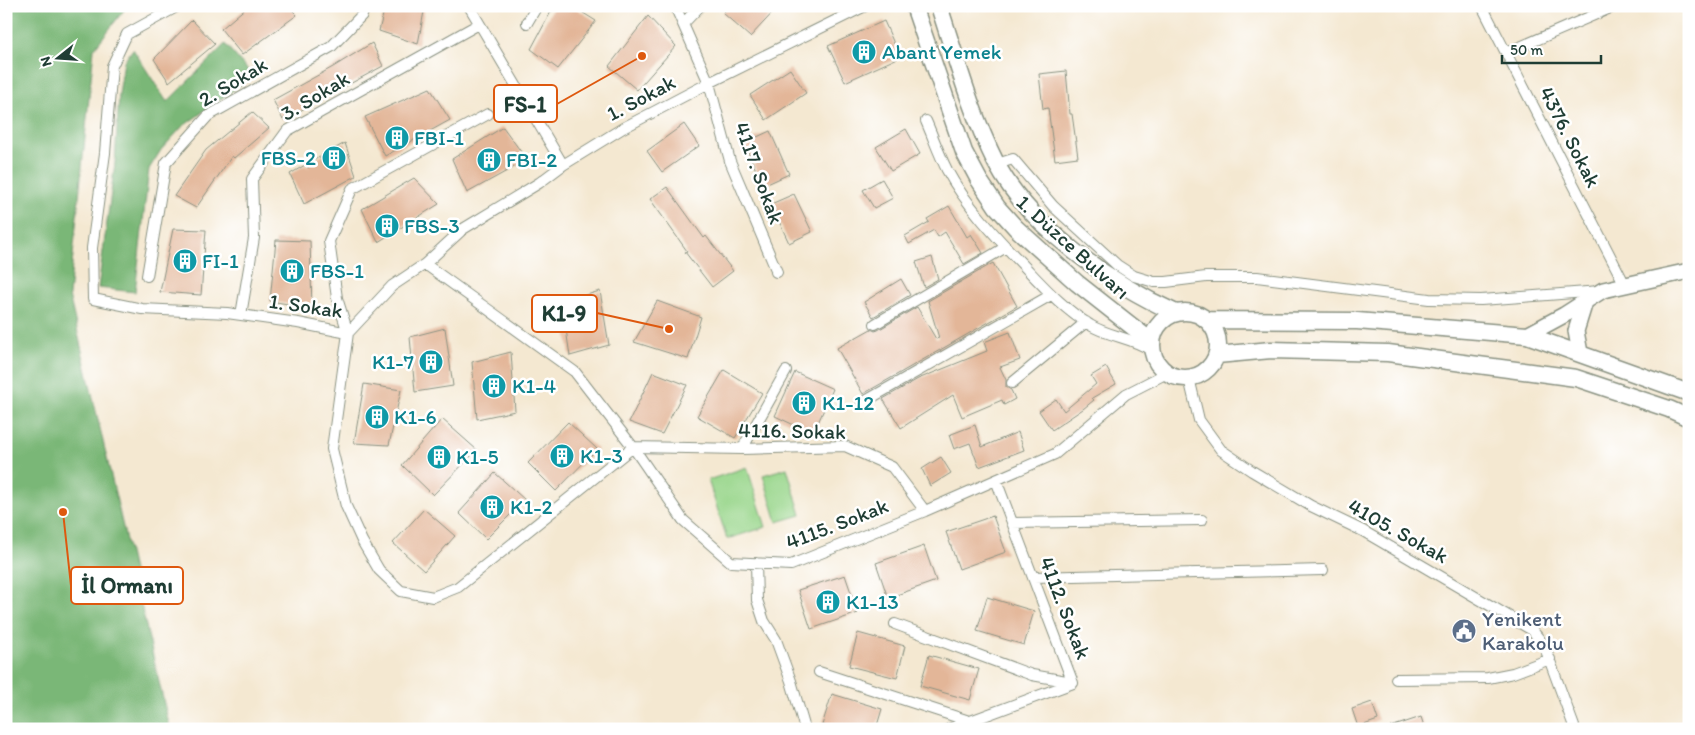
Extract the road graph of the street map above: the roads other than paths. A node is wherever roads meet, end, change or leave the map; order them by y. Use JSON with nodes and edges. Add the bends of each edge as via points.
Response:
{"nodes":[{"id":1,"x":178,"y":6,"type":"edge"},
{"id":2,"x":365,"y":6,"type":"edge"},
{"id":3,"x":469,"y":6,"type":"edge"},
{"id":4,"x":537,"y":6,"type":"edge"},
{"id":5,"x":675,"y":6,"type":"edge"},
{"id":6,"x":700,"y":6,"type":"edge"},
{"id":7,"x":865,"y":6,"type":"edge"},
{"id":8,"x":914,"y":6,"type":"edge"},
{"id":9,"x":939,"y":6,"type":"edge"},
{"id":10,"x":1482,"y":6,"type":"edge"},
{"id":11,"x":1615,"y":6,"type":"edge"},
{"id":12,"x":527,"y":23,"type":"dead end"},
{"id":13,"x":479,"y":24,"type":"junction"},
{"id":14,"x":683,"y":24,"type":"junction"},
{"id":15,"x":1506,"y":53,"type":"junction"},
{"id":16,"x":709,"y":83,"type":"junction"},
{"id":17,"x":488,"y":114,"type":"dead end"},
{"id":18,"x":926,"y":121,"type":"dead end"},
{"id":19,"x":997,"y":164,"type":"junction"},
{"id":20,"x":563,"y":165,"type":"junction"},
{"id":21,"x":1006,"y":247,"type":"junction"},
{"id":22,"x":425,"y":264,"type":"junction"},
{"id":23,"x":1689,"y":271,"type":"edge"},
{"id":24,"x":776,"y":272,"type":"dead end"},
{"id":25,"x":147,"y":276,"type":"dead end"},
{"id":26,"x":1625,"y":285,"type":"junction"},
{"id":27,"x":1603,"y":290,"type":"junction"},
{"id":28,"x":1051,"y":295,"type":"junction"},
{"id":29,"x":1585,"y":302,"type":"junction"},
{"id":30,"x":1176,"y":313,"type":"junction"},
{"id":31,"x":241,"y":315,"type":"junction"},
{"id":32,"x":1206,"y":320,"type":"junction"},
{"id":33,"x":1086,"y":322,"type":"junction"},
{"id":34,"x":876,"y":324,"type":"dead end"},
{"id":35,"x":348,"y":333,"type":"junction"},
{"id":36,"x":1527,"y":335,"type":"junction"},
{"id":37,"x":1152,"y":347,"type":"junction"},
{"id":38,"x":1580,"y":353,"type":"junction"},
{"id":39,"x":1217,"y":355,"type":"junction"},
{"id":40,"x":786,"y":371,"type":"dead end"},
{"id":41,"x":1167,"y":373,"type":"junction"},
{"id":42,"x":1189,"y":378,"type":"junction"},
{"id":43,"x":1012,"y":383,"type":"dead end"},
{"id":44,"x":1689,"y":393,"type":"edge"},
{"id":45,"x":862,"y":403,"type":"dead end"},
{"id":46,"x":1689,"y":418,"type":"edge"},
{"id":47,"x":633,"y":448,"type":"junction"},
{"id":48,"x":742,"y":449,"type":"junction"},
{"id":49,"x":996,"y":480,"type":"junction"},
{"id":50,"x":925,"y":511,"type":"junction"},
{"id":51,"x":1202,"y":520,"type":"dead end"},
{"id":52,"x":1012,"y":524,"type":"junction"},
{"id":53,"x":756,"y":563,"type":"junction"},
{"id":54,"x":1323,"y":570,"type":"dead end"},
{"id":55,"x":1033,"y":577,"type":"junction"},
{"id":56,"x":895,"y":624,"type":"dead end"},
{"id":57,"x":1550,"y":660,"type":"junction"},
{"id":58,"x":819,"y":672,"type":"dead end"},
{"id":59,"x":1396,"y":679,"type":"dead end"},
{"id":60,"x":1073,"y":682,"type":"junction"},
{"id":61,"x":969,"y":721,"type":"junction"},
{"id":62,"x":805,"y":729,"type":"edge"},
{"id":63,"x":949,"y":729,"type":"edge"},
{"id":64,"x":1576,"y":729,"type":"edge"}],
"edges":[{"from":1,"to":31,"type":"street","name":"1. Sokak","via":[[126,34],[112,66],[105,153],[92,248],[93,298],[142,309]]},
{"from":2,"to":25,"type":"street","name":"2. Sokak","via":[[362,15],[331,47],[208,116],[166,163]]},
{"from":3,"to":13,"type":"street"},
{"from":4,"to":12,"type":"street"},
{"from":5,"to":14,"type":"street","name":"4117. Sokak"},
{"from":6,"to":14,"type":"street"},
{"from":7,"to":16,"type":"street","name":"1. Sokak"},
{"from":8,"to":37,"type":"main road","name":"1. Düzce Bulvarı","via":[[964,152],[997,207],[1016,228]]},
{"from":9,"to":19,"type":"main road","name":"1. Düzce Bulvarı","via":[[980,130]]},
{"from":10,"to":15,"type":"street","name":"4376. Sokak"},
{"from":11,"to":15,"type":"street"},
{"from":13,"to":20,"type":"street"},
{"from":13,"to":31,"type":"street","name":"3. Sokak","via":[[287,131],[252,179],[254,238]]},
{"from":14,"to":16,"type":"street","name":"4117. Sokak"},
{"from":15,"to":26,"type":"street","name":"4376. Sokak"},
{"from":16,"to":20,"type":"street","name":"1. Sokak","via":[[623,128]]},
{"from":16,"to":24,"type":"street","name":"4117. Sokak","via":[[730,161]]},
{"from":17,"to":35,"type":"street","via":[[352,189],[329,241],[337,298]]},
{"from":18,"to":21,"type":"street","via":[[947,170]]},
{"from":19,"to":27,"type":"street","via":[[1013,159],[1052,206],[1117,265],[1134,276],[1154,282],[1257,277],[1429,299],[1481,300]]},
{"from":19,"to":30,"type":"main road","name":"1. Düzce Bulvarı","via":[[1014,192],[1063,241],[1096,268]]},
{"from":20,"to":22,"type":"street","name":"1. Sokak","via":[[463,229]]},
{"from":21,"to":28,"type":"street"},
{"from":21,"to":34,"type":"street"},
{"from":22,"to":35,"type":"street","name":"1. Sokak","via":[[392,286]]},
{"from":22,"to":47,"type":"street","name":"4115. Sokak","via":[[575,372]]},
{"from":23,"to":26,"type":"street"},
{"from":26,"to":27,"type":"street"},
{"from":27,"to":29,"type":"street"},
{"from":28,"to":33,"type":"street"},
{"from":28,"to":45,"type":"street"},
{"from":29,"to":36,"type":"street"},
{"from":29,"to":38,"type":"street","via":[[1576,331]]},
{"from":30,"to":32,"type":"main road","via":[[1197,314]]},
{"from":30,"to":37,"type":"main road","via":[[1159,324]]},
{"from":31,"to":35,"type":"street","name":"1. Sokak"},
{"from":32,"to":36,"type":"main road","via":[[1357,321]]},
{"from":32,"to":39,"type":"main road","via":[[1218,338]]},
{"from":33,"to":37,"type":"street","via":[[1115,337]]},
{"from":33,"to":43,"type":"street"},
{"from":35,"to":47,"type":"street","via":[[332,449],[346,506],[362,542],[379,570],[401,591],[433,597],[458,587]]},
{"from":36,"to":38,"type":"main road"},
{"from":37,"to":41,"type":"main road","via":[[1155,360]]},
{"from":38,"to":44,"type":"main road"},
{"from":39,"to":42,"type":"main road","via":[[1208,369]]},
{"from":39,"to":46,"type":"main road","via":[[1271,350],[1398,354],[1576,378]]},
{"from":40,"to":48,"type":"street"},
{"from":41,"to":42,"type":"main road"},
{"from":41,"to":49,"type":"street","name":"4115. Sokak","via":[[1126,394],[1055,454]]},
{"from":42,"to":57,"type":"street","name":"4105. Sokak","via":[[1199,420],[1221,450],[1311,506],[1363,531],[1532,630],[1544,645]]},
{"from":47,"to":48,"type":"street","name":"4116. Sokak"},
{"from":47,"to":53,"type":"street","name":"4115. Sokak","via":[[683,520],[731,562]]},
{"from":48,"to":50,"type":"street","name":"4116. Sokak","via":[[845,446],[892,466]]},
{"from":49,"to":50,"type":"street","name":"4115. Sokak"},
{"from":49,"to":52,"type":"street","name":"4112. Sokak"},
{"from":50,"to":53,"type":"street","name":"4115. Sokak","via":[[791,564]]},
{"from":51,"to":52,"type":"street"},
{"from":52,"to":55,"type":"street","name":"4112. Sokak"},
{"from":53,"to":62,"type":"street","via":[[757,600],[764,622],[776,640]]},
{"from":54,"to":55,"type":"street"},
{"from":55,"to":60,"type":"street","name":"4112. Sokak"},
{"from":56,"to":60,"type":"street","via":[[1032,675]]},
{"from":57,"to":59,"type":"street","via":[[1513,674],[1488,678]]},
{"from":57,"to":64,"type":"street","name":"4105. Sokak"},
{"from":58,"to":61,"type":"street"},
{"from":60,"to":61,"type":"street","name":"4112. Sokak"},
{"from":61,"to":63,"type":"street","name":"4112. Sokak"}]}
